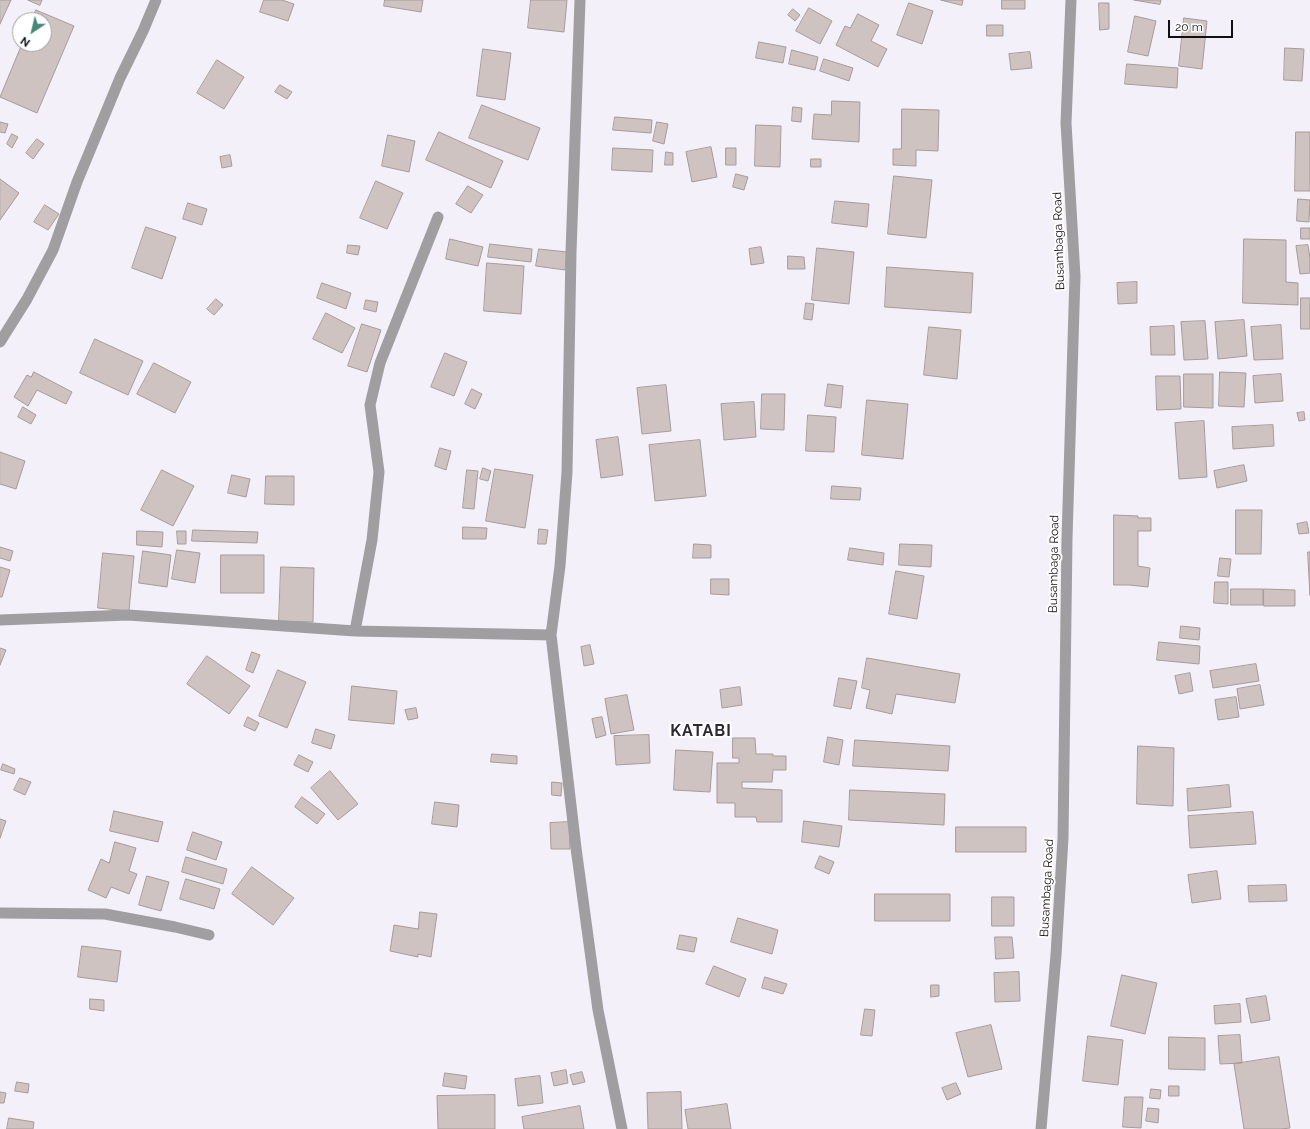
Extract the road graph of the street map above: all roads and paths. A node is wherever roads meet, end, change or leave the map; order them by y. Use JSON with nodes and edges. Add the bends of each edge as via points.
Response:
{"nodes":[{"id":1,"x":156,"y":0,"type":"edge"},
{"id":2,"x":580,"y":0,"type":"edge"},
{"id":3,"x":1071,"y":0,"type":"edge"},
{"id":4,"x":438,"y":217,"type":"dead end"},
{"id":5,"x":0,"y":342,"type":"edge"},
{"id":6,"x":0,"y":620,"type":"edge"},
{"id":7,"x":355,"y":631,"type":"junction"},
{"id":8,"x":550,"y":636,"type":"junction"},
{"id":9,"x":0,"y":913,"type":"edge"},
{"id":10,"x":209,"y":935,"type":"dead end"},
{"id":11,"x":622,"y":1129,"type":"edge"},
{"id":12,"x":1041,"y":1129,"type":"edge"}],
"edges":[{"from":1,"to":5,"type":"street","via":[[80,175],[53,250]]},
{"from":2,"to":8,"type":"street","via":[[571,244],[567,472],[560,566]]},
{"from":3,"to":12,"type":"street","name":"Busambaga Road","via":[[1066,123],[1075,276],[1067,539],[1063,838]]},
{"from":4,"to":7,"type":"street","via":[[380,363],[370,405],[379,472],[372,540]]},
{"from":6,"to":7,"type":"street","via":[[128,615]]},
{"from":7,"to":8,"type":"street"},
{"from":8,"to":11,"type":"street","via":[[598,1010]]},
{"from":9,"to":10,"type":"street","via":[[105,914]]}]}
